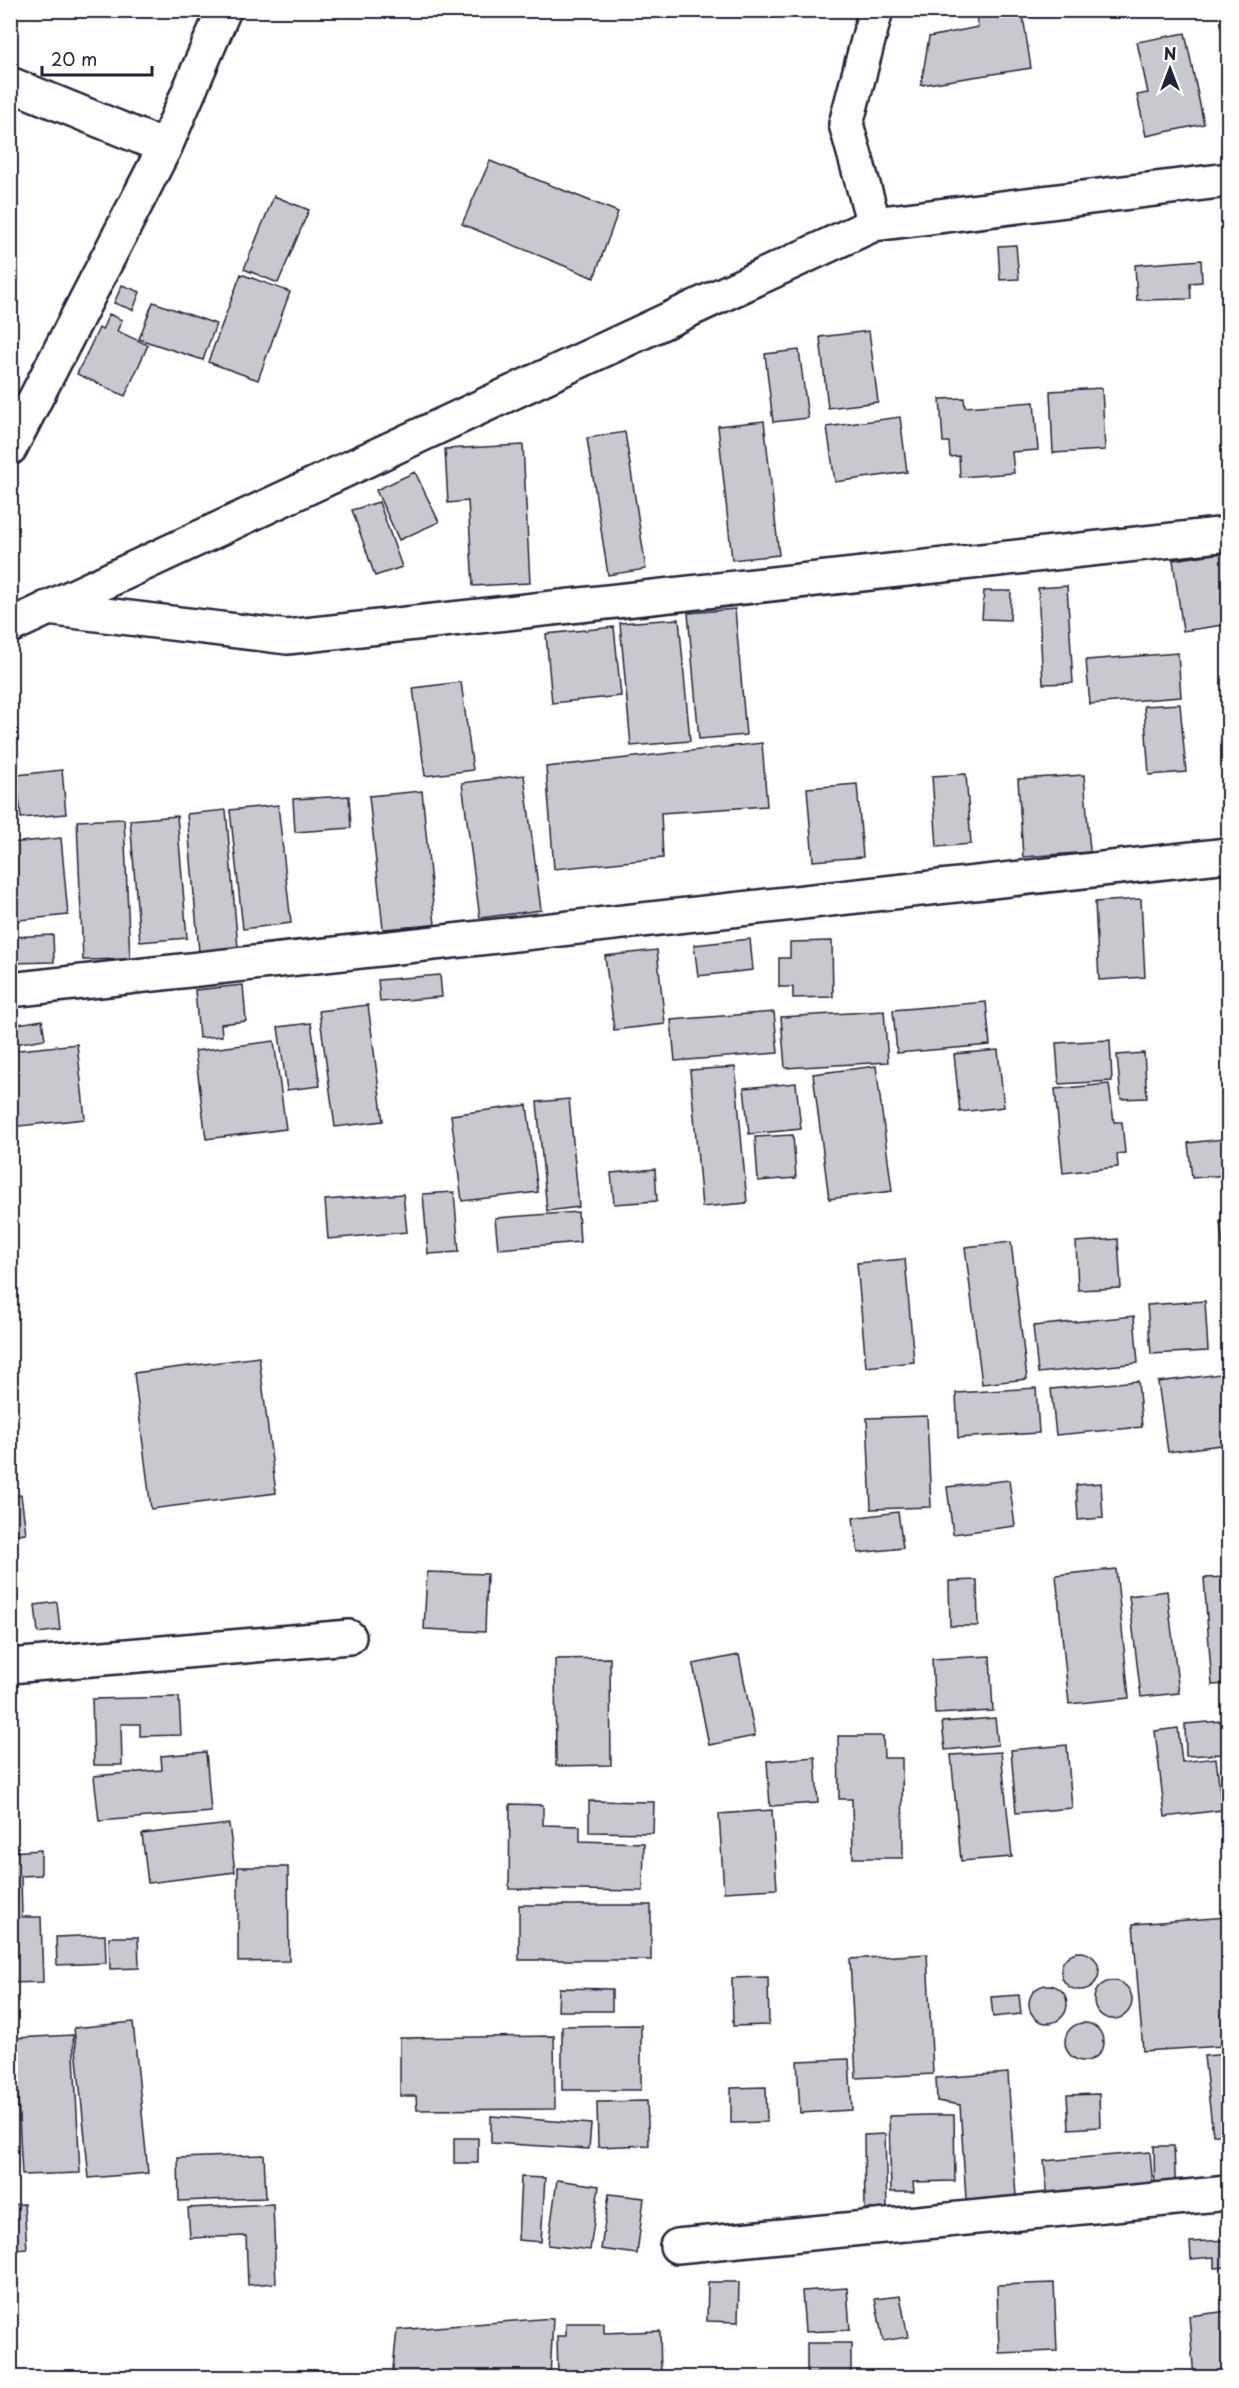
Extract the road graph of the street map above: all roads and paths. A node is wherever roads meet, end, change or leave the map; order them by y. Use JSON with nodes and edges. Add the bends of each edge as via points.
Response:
{"nodes":[{"id":1,"x":224,"y":10,"type":"edge"},
{"id":2,"x":876,"y":10,"type":"edge"},
{"id":3,"x":10,"y":84,"type":"edge"},
{"id":4,"x":165,"y":147,"type":"junction"},
{"id":5,"x":1228,"y":180,"type":"edge"},
{"id":6,"x":874,"y":225,"type":"junction"},
{"id":7,"x":10,"y":448,"type":"edge"},
{"id":8,"x":1228,"y":534,"type":"edge"},
{"id":9,"x":47,"y":608,"type":"junction"},
{"id":10,"x":10,"y":626,"type":"edge"},
{"id":11,"x":1228,"y":855,"type":"edge"},
{"id":12,"x":10,"y":990,"type":"edge"},
{"id":13,"x":349,"y":1637,"type":"dead end"},
{"id":14,"x":10,"y":1666,"type":"edge"},
{"id":15,"x":1228,"y":2193,"type":"edge"},
{"id":16,"x":677,"y":2246,"type":"dead end"}],
"edges":[{"from":1,"to":4,"type":"street"},
{"from":2,"to":6,"type":"street","via":[[846,124]]},
{"from":3,"to":4,"type":"street"},
{"from":4,"to":7,"type":"street"},
{"from":5,"to":6,"type":"street"},
{"from":6,"to":9,"type":"street"},
{"from":8,"to":9,"type":"street","via":[[287,637]]},
{"from":9,"to":10,"type":"street"},
{"from":11,"to":12,"type":"street"},
{"from":13,"to":14,"type":"street"},
{"from":15,"to":16,"type":"street"}]}
